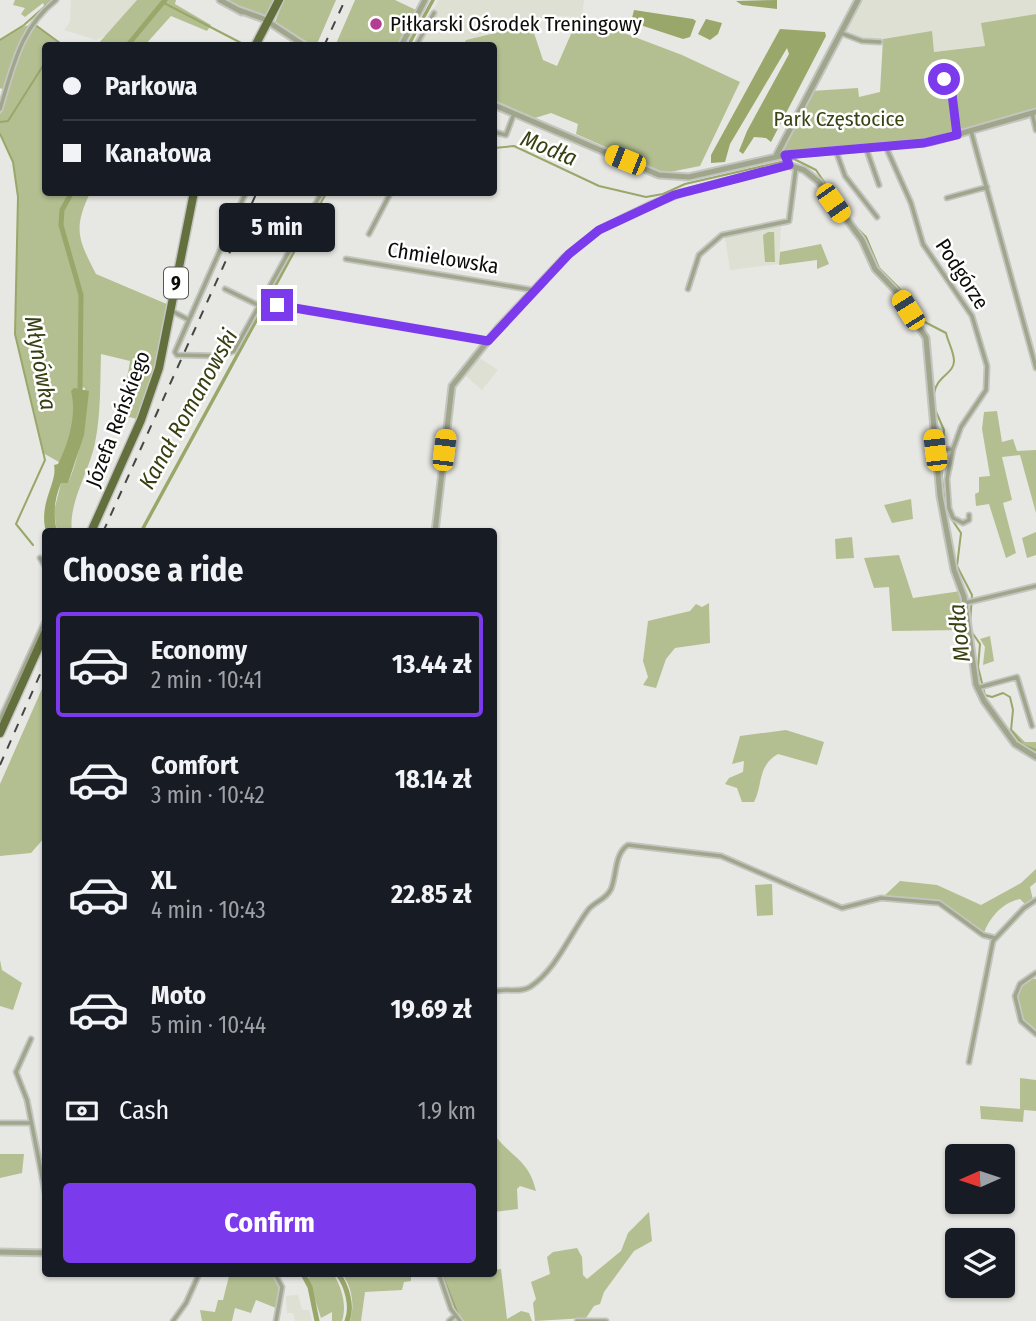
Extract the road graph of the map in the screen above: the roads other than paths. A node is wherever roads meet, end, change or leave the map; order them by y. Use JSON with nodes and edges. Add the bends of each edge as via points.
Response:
{"nodes":[{"id":1,"x":57,"y":0,"type":"edge"},
{"id":2,"x":220,"y":0,"type":"edge"},
{"id":3,"x":276,"y":0,"type":"edge"},
{"id":4,"x":425,"y":0,"type":"edge"},
{"id":5,"x":858,"y":0,"type":"edge"},
{"id":6,"x":434,"y":13,"type":"dead end"},
{"id":7,"x":265,"y":22,"type":"junction"},
{"id":8,"x":841,"y":33,"type":"junction"},
{"id":9,"x":255,"y":42,"type":"edge"},
{"id":10,"x":299,"y":42,"type":"edge"},
{"id":11,"x":403,"y":42,"type":"edge"},
{"id":12,"x":418,"y":42,"type":"edge"},
{"id":13,"x":880,"y":42,"type":"dead end"},
{"id":14,"x":936,"y":74,"type":"dead end"},
{"id":15,"x":497,"y":106,"type":"edge"},
{"id":16,"x":0,"y":109,"type":"edge"},
{"id":17,"x":1034,"y":113,"type":"edge"},
{"id":18,"x":514,"y":114,"type":"junction"},
{"id":19,"x":1036,"y":130,"type":"edge"},
{"id":20,"x":971,"y":131,"type":"junction"},
{"id":21,"x":497,"y":133,"type":"edge"},
{"id":22,"x":957,"y":135,"type":"junction"},
{"id":23,"x":783,"y":143,"type":"junction"},
{"id":24,"x":884,"y":144,"type":"junction"},
{"id":25,"x":865,"y":146,"type":"junction"},
{"id":26,"x":836,"y":149,"type":"junction"},
{"id":27,"x":776,"y":156,"type":"junction"},
{"id":28,"x":787,"y":160,"type":"junction"},
{"id":29,"x":796,"y":167,"type":"junction"},
{"id":30,"x":879,"y":185,"type":"dead end"},
{"id":31,"x":987,"y":187,"type":"junction"},
{"id":32,"x":193,"y":196,"type":"edge"},
{"id":33,"x":244,"y":196,"type":"edge"},
{"id":34,"x":320,"y":196,"type":"edge"},
{"id":35,"x":389,"y":196,"type":"edge"},
{"id":36,"x":947,"y":198,"type":"dead end"},
{"id":37,"x":877,"y":217,"type":"dead end"},
{"id":38,"x":369,"y":234,"type":"dead end"},
{"id":39,"x":346,"y":259,"type":"dead end"},
{"id":40,"x":225,"y":289,"type":"dead end"},
{"id":41,"x":688,"y":289,"type":"dead end"},
{"id":42,"x":536,"y":290,"type":"junction"},
{"id":43,"x":277,"y":305,"type":"dead end"},
{"id":44,"x":260,"y":306,"type":"junction"},
{"id":45,"x":172,"y":312,"type":"junction"},
{"id":46,"x":190,"y":320,"type":"junction"},
{"id":47,"x":488,"y":341,"type":"junction"},
{"id":48,"x":1036,"y":368,"type":"edge"},
{"id":49,"x":950,"y":449,"type":"junction"},
{"id":50,"x":936,"y":450,"type":"junction"},
{"id":51,"x":969,"y":515,"type":"dead end"},
{"id":52,"x":93,"y":528,"type":"edge"},
{"id":53,"x":435,"y":528,"type":"edge"},
{"id":54,"x":40,"y":558,"type":"dead end"},
{"id":55,"x":42,"y":561,"type":"edge"},
{"id":56,"x":1036,"y":586,"type":"edge"},
{"id":57,"x":968,"y":602,"type":"junction"},
{"id":58,"x":42,"y":628,"type":"edge"},
{"id":59,"x":42,"y":641,"type":"edge"},
{"id":60,"x":982,"y":687,"type":"junction"},
{"id":61,"x":0,"y":720,"type":"edge"},
{"id":62,"x":1032,"y":726,"type":"dead end"},
{"id":63,"x":0,"y":733,"type":"edge"},
{"id":64,"x":1036,"y":757,"type":"edge"},
{"id":65,"x":1036,"y":900,"type":"edge"},
{"id":66,"x":995,"y":938,"type":"junction"},
{"id":67,"x":1036,"y":973,"type":"edge"},
{"id":68,"x":497,"y":991,"type":"edge"},
{"id":69,"x":1036,"y":1034,"type":"edge"},
{"id":70,"x":31,"y":1039,"type":"dead end"},
{"id":71,"x":969,"y":1062,"type":"dead end"},
{"id":72,"x":31,"y":1123,"type":"junction"},
{"id":73,"x":0,"y":1124,"type":"edge"},
{"id":74,"x":42,"y":1177,"type":"edge"},
{"id":75,"x":0,"y":1252,"type":"edge"},
{"id":76,"x":42,"y":1253,"type":"edge"},
{"id":77,"x":198,"y":1277,"type":"edge"},
{"id":78,"x":277,"y":1277,"type":"edge"},
{"id":79,"x":440,"y":1277,"type":"edge"},
{"id":80,"x":451,"y":1309,"type":"junction"},
{"id":81,"x":455,"y":1316,"type":"junction"},
{"id":82,"x":449,"y":1320,"type":"edge"},
{"id":83,"x":173,"y":1321,"type":"edge"},
{"id":84,"x":276,"y":1321,"type":"edge"},
{"id":85,"x":460,"y":1321,"type":"edge"},
{"id":86,"x":577,"y":1321,"type":"edge"},
{"id":87,"x":606,"y":1321,"type":"edge"}],
"edges":[{"from":1,"to":16,"type":"street","via":[[37,16],[20,43]]},
{"from":2,"to":7,"type":"street"},
{"from":3,"to":7,"type":"main road"},
{"from":4,"to":11,"type":"street"},
{"from":5,"to":8,"type":"street"},
{"from":6,"to":12,"type":"street"},
{"from":7,"to":9,"type":"main road"},
{"from":7,"to":10,"type":"street"},
{"from":8,"to":13,"type":"street"},
{"from":8,"to":23,"type":"street"},
{"from":14,"to":22,"type":"street","via":[[951,86]]},
{"from":15,"to":18,"type":"street"},
{"from":17,"to":19,"type":"street"},
{"from":17,"to":20,"type":"street"},
{"from":18,"to":21,"type":"street","via":[[506,135]]},
{"from":18,"to":27,"type":"street","via":[[671,178]]},
{"from":20,"to":22,"type":"street"},
{"from":20,"to":31,"type":"street"},
{"from":22,"to":24,"type":"street","via":[[931,142]]},
{"from":23,"to":27,"type":"street"},
{"from":23,"to":28,"type":"street"},
{"from":24,"to":25,"type":"street"},
{"from":24,"to":49,"type":"street","name":"Podgórze","via":[[911,203],[923,244],[972,316],[986,360],[986,390]]},
{"from":25,"to":26,"type":"street"},
{"from":25,"to":30,"type":"street"},
{"from":26,"to":28,"type":"street"},
{"from":26,"to":37,"type":"street","via":[[845,176]]},
{"from":27,"to":28,"type":"street"},
{"from":28,"to":29,"type":"street"},
{"from":28,"to":42,"type":"street","via":[[681,193],[614,222],[580,244]]},
{"from":29,"to":41,"type":"street","via":[[789,221],[722,235],[699,255]]},
{"from":29,"to":50,"type":"street","via":[[819,183],[926,338]]},
{"from":31,"to":36,"type":"street"},
{"from":31,"to":48,"type":"street"},
{"from":32,"to":45,"type":"main road","name":"Józefa Reńskiego","number":"9"},
{"from":33,"to":46,"type":"street"},
{"from":34,"to":44,"type":"street"},
{"from":35,"to":38,"type":"street"},
{"from":39,"to":42,"type":"street","name":"Chmielowska"},
{"from":40,"to":44,"type":"street"},
{"from":42,"to":47,"type":"street"},
{"from":43,"to":47,"type":"street"},
{"from":44,"to":46,"type":"street","via":[[239,345],[229,354],[176,354]]},
{"from":45,"to":46,"type":"street"},
{"from":45,"to":52,"type":"main road","name":"Józefa Reńskiego","number":"9","via":[[146,408]]},
{"from":47,"to":53,"type":"street","via":[[450,392]]},
{"from":49,"to":50,"type":"street"},
{"from":49,"to":51,"type":"street","name":"Podgórze","via":[[950,513],[960,523]]},
{"from":50,"to":57,"type":"street","via":[[954,570]]},
{"from":54,"to":55,"type":"street"},
{"from":56,"to":57,"type":"street"},
{"from":57,"to":60,"type":"street","via":[[975,675]]},
{"from":58,"to":61,"type":"street"},
{"from":59,"to":63,"type":"main road"},
{"from":60,"to":62,"type":"street","via":[[1017,677]]},
{"from":60,"to":64,"type":"street","via":[[1014,744]]},
{"from":65,"to":66,"type":"street"},
{"from":66,"to":68,"type":"street","via":[[939,903],[881,898],[842,908],[721,856],[628,845],[618,859],[607,896],[588,910],[558,957],[528,988]]},
{"from":66,"to":71,"type":"street"},
{"from":67,"to":69,"type":"street","via":[[1018,986],[1015,996],[1019,1017]]},
{"from":70,"to":72,"type":"street","via":[[16,1072]]},
{"from":72,"to":73,"type":"street"},
{"from":72,"to":74,"type":"street"},
{"from":75,"to":76,"type":"street"},
{"from":77,"to":83,"type":"street"},
{"from":78,"to":84,"type":"street","via":[[282,1287]]},
{"from":79,"to":80,"type":"street"},
{"from":80,"to":81,"type":"street"},
{"from":80,"to":82,"type":"street"},
{"from":81,"to":82,"type":"street"},
{"from":81,"to":85,"type":"street"},
{"from":86,"to":87,"type":"street"}]}
